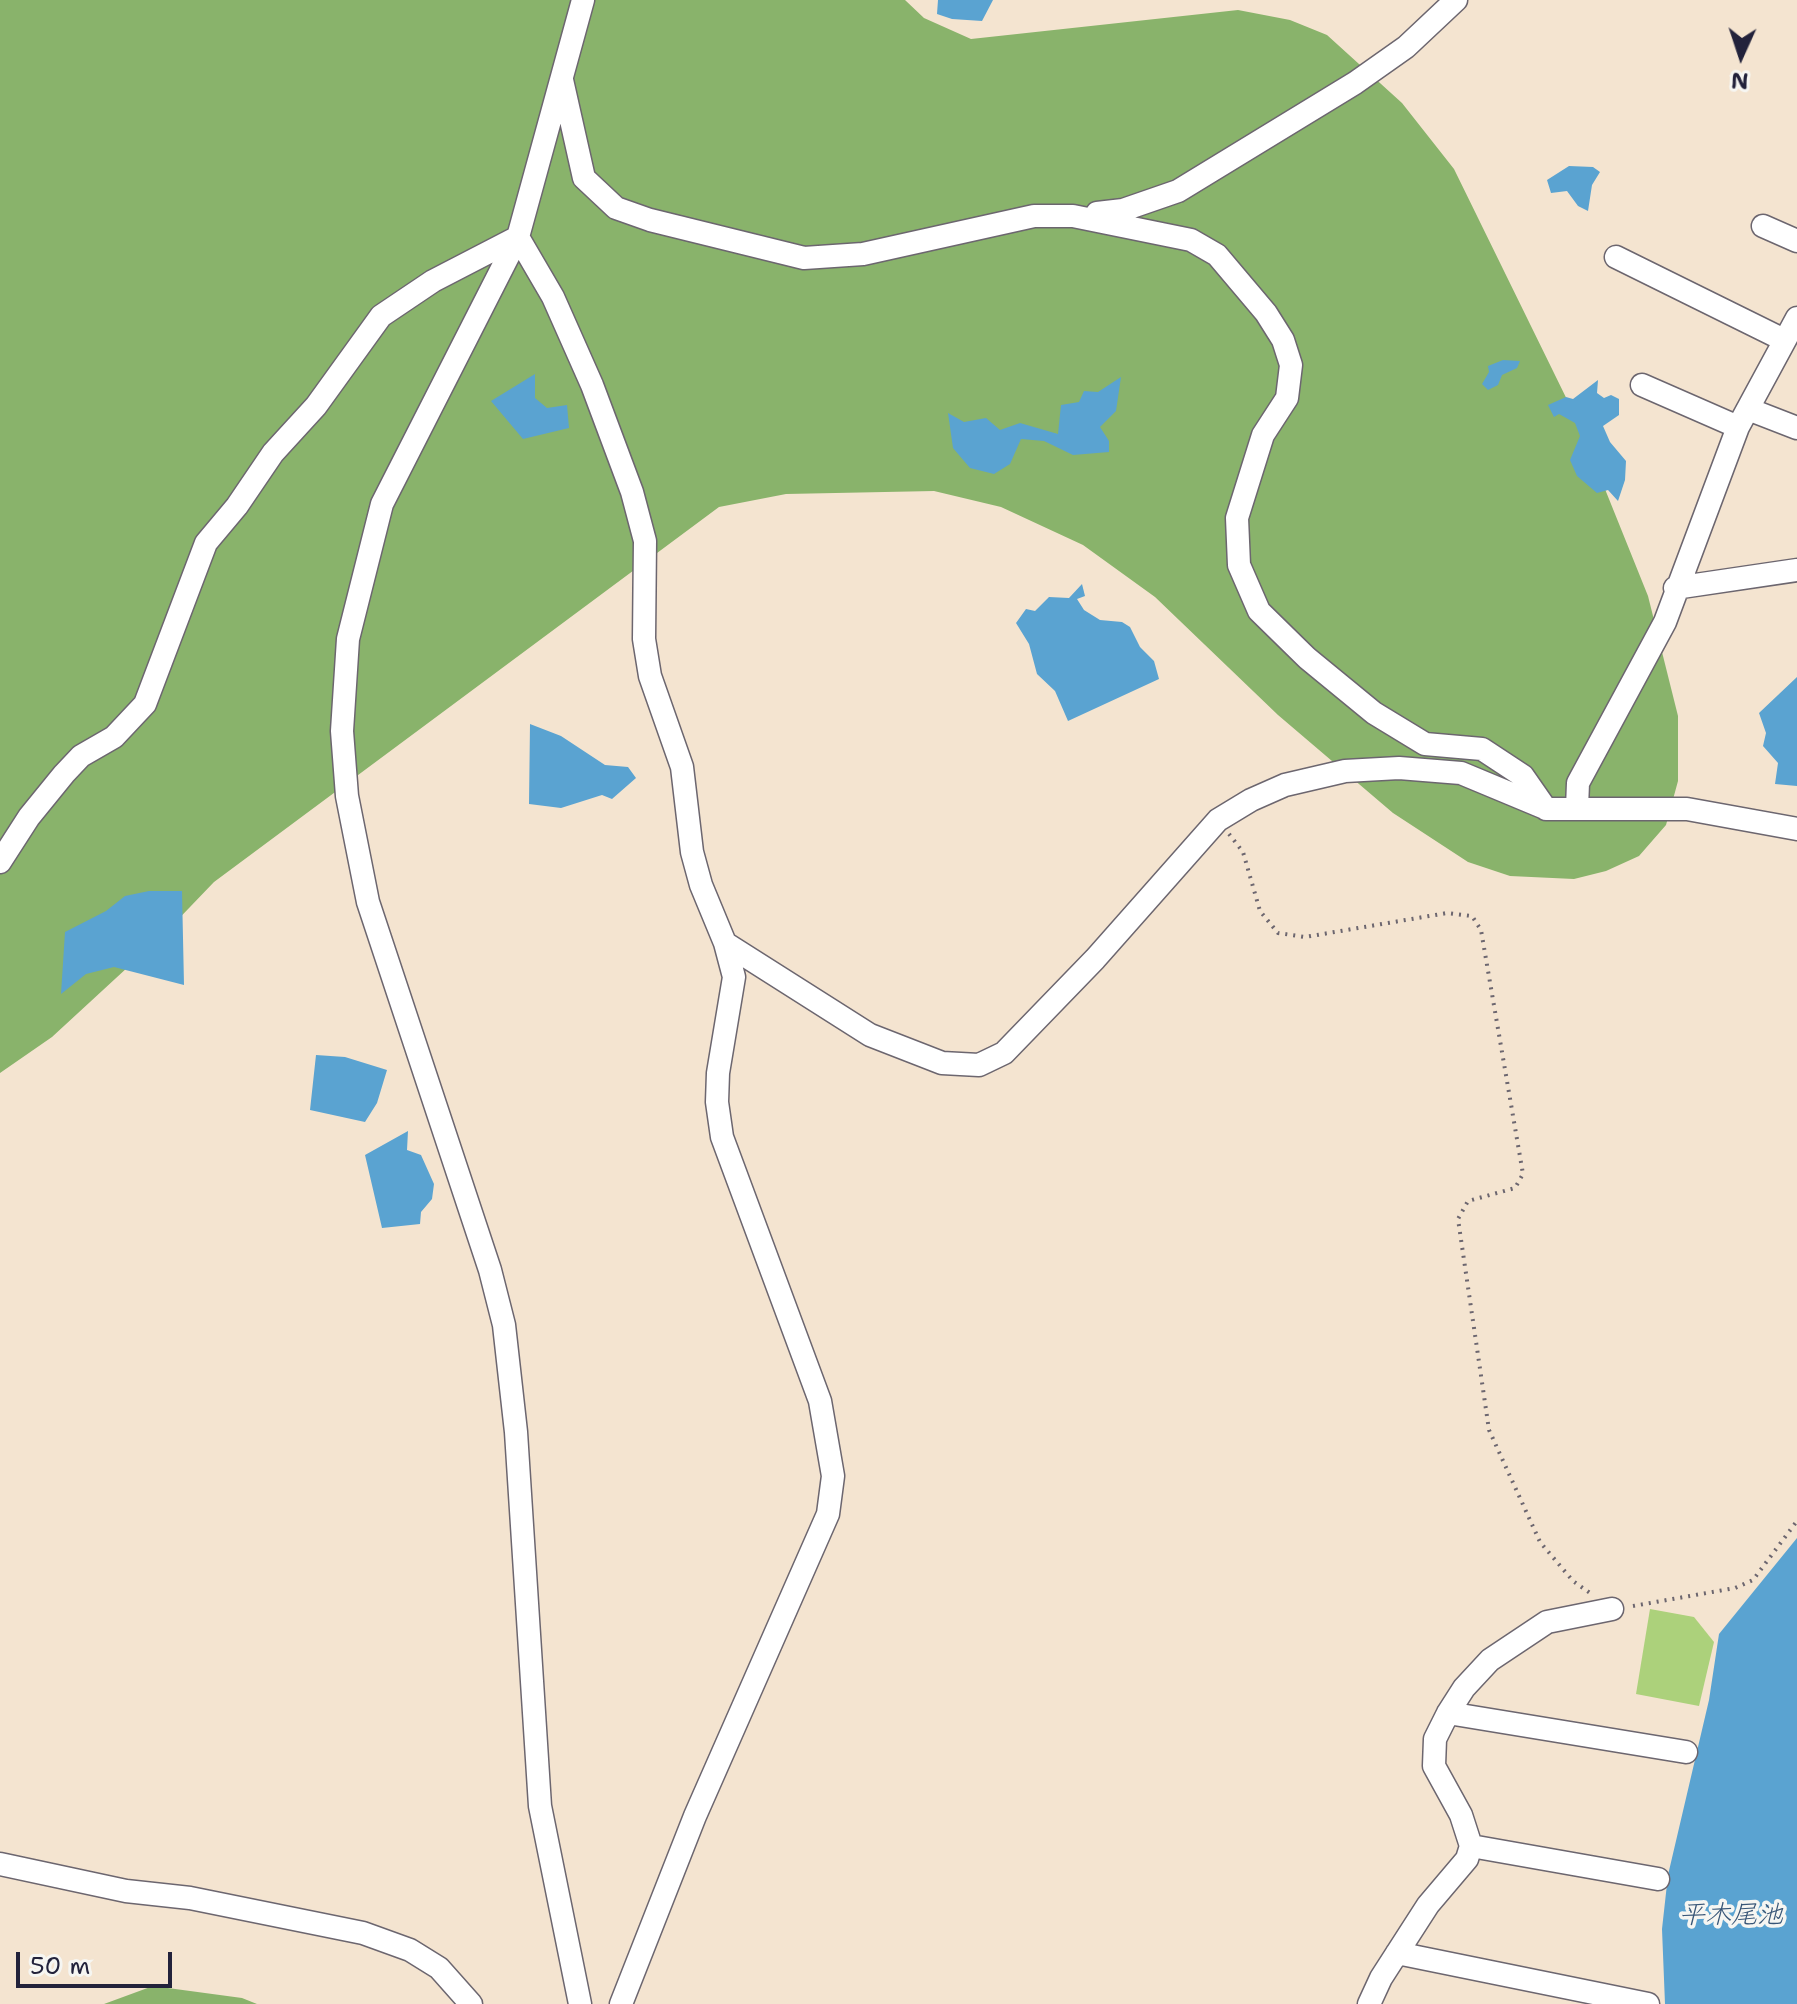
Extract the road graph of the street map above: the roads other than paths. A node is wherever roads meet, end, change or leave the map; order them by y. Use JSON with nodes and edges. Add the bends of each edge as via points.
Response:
{"nodes":[{"id":1,"x":583,"y":0,"type":"edge"},
{"id":2,"x":1456,"y":0,"type":"edge"},
{"id":3,"x":561,"y":77,"type":"junction"},
{"id":4,"x":1073,"y":216,"type":"junction"},
{"id":5,"x":1763,"y":226,"type":"dead end"},
{"id":6,"x":518,"y":237,"type":"junction"},
{"id":7,"x":1797,"y":241,"type":"edge"},
{"id":8,"x":1616,"y":257,"type":"dead end"},
{"id":9,"x":1797,"y":318,"type":"edge"},
{"id":10,"x":1784,"y":340,"type":"junction"},
{"id":11,"x":1642,"y":385,"type":"dead end"},
{"id":12,"x":1743,"y":418,"type":"junction"},
{"id":13,"x":1797,"y":428,"type":"edge"},
{"id":14,"x":1797,"y":570,"type":"edge"},
{"id":15,"x":1675,"y":588,"type":"junction"},
{"id":16,"x":1577,"y":808,"type":"junction"},
{"id":17,"x":1546,"y":809,"type":"junction"},
{"id":18,"x":1797,"y":829,"type":"edge"},
{"id":19,"x":0,"y":862,"type":"edge"},
{"id":20,"x":725,"y":943,"type":"junction"},
{"id":21,"x":1612,"y":1609,"type":"road end"},
{"id":22,"x":1448,"y":1713,"type":"junction"},
{"id":23,"x":1686,"y":1752,"type":"dead end"},
{"id":24,"x":1471,"y":1846,"type":"junction"},
{"id":25,"x":0,"y":1864,"type":"edge"},
{"id":26,"x":1658,"y":1879,"type":"dead end"},
{"id":27,"x":1397,"y":1953,"type":"junction"},
{"id":28,"x":471,"y":2004,"type":"edge"},
{"id":29,"x":580,"y":2004,"type":"edge"},
{"id":30,"x":621,"y":2004,"type":"edge"},
{"id":31,"x":1369,"y":2004,"type":"edge"},
{"id":32,"x":1648,"y":2004,"type":"edge"}],
"edges":[{"from":1,"to":3,"type":"street"},
{"from":2,"to":4,"type":"street","via":[[1380,65],[1178,191],[1123,210]]},
{"from":3,"to":4,"type":"street","via":[[584,178],[616,208],[650,220],[804,258],[863,254],[1034,216]]},
{"from":3,"to":6,"type":"street"},
{"from":4,"to":17,"type":"street","via":[[1191,240],[1217,255],[1283,340],[1291,365],[1287,398],[1263,435],[1237,518],[1239,565],[1259,611],[1374,713],[1425,744],[1482,749],[1523,776]]},
{"from":5,"to":7,"type":"street"},
{"from":6,"to":19,"type":"street","via":[[433,281],[381,316],[206,543],[145,704],[114,737],[72,765]]},
{"from":6,"to":20,"type":"street","via":[[570,335],[632,492],[645,541],[644,639],[650,676],[682,767],[701,885]]},
{"from":6,"to":29,"type":"street","via":[[382,504],[348,639],[342,731],[348,808],[368,902],[504,1325],[540,1806]]},
{"from":8,"to":10,"type":"street"},
{"from":9,"to":10,"type":"street"},
{"from":10,"to":12,"type":"street"},
{"from":11,"to":12,"type":"street"},
{"from":12,"to":13,"type":"street"},
{"from":12,"to":15,"type":"street"},
{"from":14,"to":15,"type":"street"},
{"from":15,"to":16,"type":"street","via":[[1649,656],[1578,783]]},
{"from":16,"to":17,"type":"street"},
{"from":16,"to":18,"type":"street","via":[[1687,809]]},
{"from":17,"to":20,"type":"street","via":[[1461,773],[1399,768],[1345,771],[1285,785],[1251,800],[1218,820],[1004,1053],[979,1065],[942,1063],[870,1035]]},
{"from":20,"to":30,"type":"street","via":[[734,977],[718,1073],[722,1137],[820,1401],[833,1476],[828,1514],[695,1816]]},
{"from":21,"to":22,"type":"street","via":[[1547,1622],[1490,1660]]},
{"from":22,"to":23,"type":"street"},
{"from":22,"to":24,"type":"street","via":[[1435,1739],[1434,1766]]},
{"from":24,"to":26,"type":"street"},
{"from":24,"to":27,"type":"street","via":[[1467,1859]]},
{"from":25,"to":28,"type":"street","via":[[363,1933],[410,1950],[439,1968]]},
{"from":27,"to":31,"type":"street"},
{"from":27,"to":32,"type":"street"}]}
